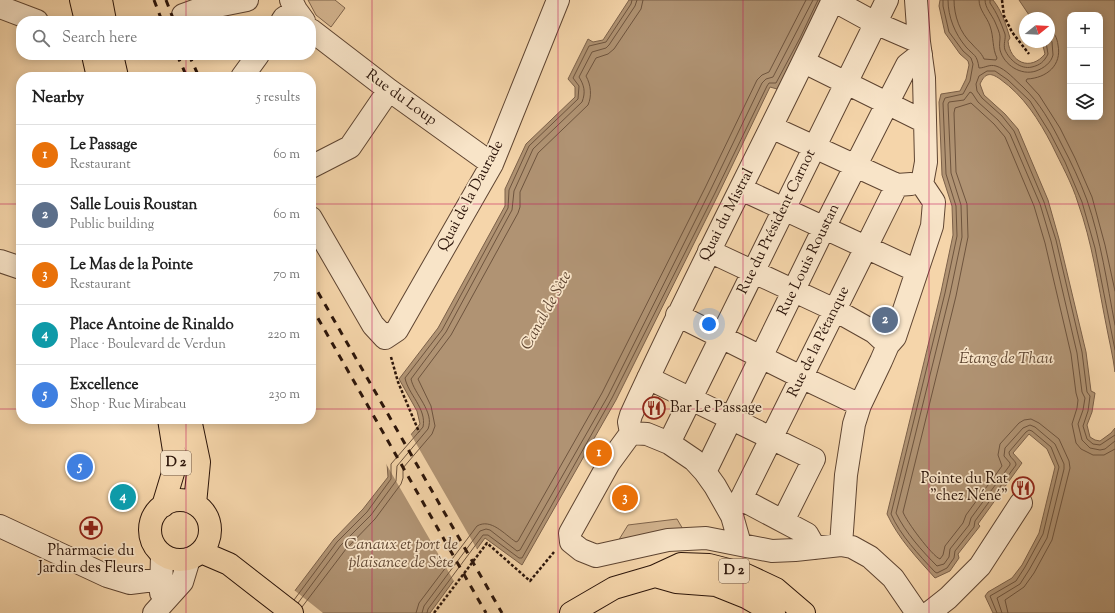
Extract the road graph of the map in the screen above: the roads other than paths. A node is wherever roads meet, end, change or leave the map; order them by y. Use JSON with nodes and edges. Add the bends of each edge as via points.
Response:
{"nodes":[{"id":1,"x":81,"y":0,"type":"edge"},
{"id":2,"x":101,"y":0,"type":"edge"},
{"id":3,"x":247,"y":0,"type":"edge"},
{"id":4,"x":558,"y":0,"type":"edge"},
{"id":5,"x":833,"y":0,"type":"edge"},
{"id":6,"x":887,"y":0,"type":"edge"},
{"id":7,"x":916,"y":0,"type":"edge"},
{"id":8,"x":0,"y":7,"type":"edge"},
{"id":9,"x":192,"y":9,"type":"edge"},
{"id":10,"x":24,"y":16,"type":"edge"},
{"id":11,"x":85,"y":16,"type":"edge"},
{"id":12,"x":104,"y":16,"type":"edge"},
{"id":13,"x":875,"y":23,"type":"junction"},
{"id":14,"x":316,"y":34,"type":"edge"},
{"id":15,"x":920,"y":48,"type":"junction"},
{"id":16,"x":94,"y":60,"type":"edge"},
{"id":17,"x":113,"y":60,"type":"edge"},
{"id":18,"x":254,"y":60,"type":"edge"},
{"id":19,"x":804,"y":62,"type":"junction"},
{"id":20,"x":97,"y":72,"type":"edge"},
{"id":21,"x":116,"y":72,"type":"edge"},
{"id":22,"x":246,"y":72,"type":"edge"},
{"id":23,"x":845,"y":83,"type":"junction"},
{"id":24,"x":389,"y":90,"type":"junction"},
{"id":25,"x":887,"y":104,"type":"junction"},
{"id":26,"x":925,"y":122,"type":"junction"},
{"id":27,"x":771,"y":127,"type":"junction"},
{"id":28,"x":814,"y":146,"type":"junction"},
{"id":29,"x":316,"y":164,"type":"edge"},
{"id":30,"x":492,"y":164,"type":"junction"},
{"id":31,"x":856,"y":165,"type":"junction"},
{"id":32,"x":922,"y":184,"type":"junction"},
{"id":33,"x":897,"y":185,"type":"junction"},
{"id":34,"x":741,"y":189,"type":"junction"},
{"id":35,"x":784,"y":209,"type":"junction"},
{"id":36,"x":316,"y":227,"type":"edge"},
{"id":37,"x":824,"y":228,"type":"junction"},
{"id":38,"x":866,"y":248,"type":"junction"},
{"id":39,"x":709,"y":251,"type":"junction"},
{"id":40,"x":0,"y":261,"type":"edge"},
{"id":41,"x":16,"y":266,"type":"edge"},
{"id":42,"x":917,"y":271,"type":"junction"},
{"id":43,"x":753,"y":272,"type":"junction"},
{"id":44,"x":794,"y":290,"type":"junction"},
{"id":45,"x":835,"y":310,"type":"junction"},
{"id":46,"x":677,"y":315,"type":"junction"},
{"id":47,"x":721,"y":337,"type":"junction"},
{"id":48,"x":888,"y":345,"type":"junction"},
{"id":49,"x":761,"y":357,"type":"junction"},
{"id":50,"x":801,"y":377,"type":"junction"},
{"id":51,"x":648,"y":378,"type":"junction"},
{"id":52,"x":690,"y":400,"type":"junction"},
{"id":53,"x":860,"y":405,"type":"junction"},
{"id":54,"x":731,"y":419,"type":"junction"},
{"id":55,"x":170,"y":424,"type":"edge"},
{"id":56,"x":191,"y":424,"type":"edge"},
{"id":57,"x":631,"y":433,"type":"junction"},
{"id":58,"x":771,"y":439,"type":"junction"},
{"id":59,"x":668,"y":443,"type":"junction"},
{"id":60,"x":710,"y":479,"type":"junction"},
{"id":61,"x":1021,"y":503,"type":"dead end"},
{"id":62,"x":195,"y":504,"type":"junction"},
{"id":63,"x":163,"y":506,"type":"junction"},
{"id":64,"x":737,"y":508,"type":"junction"},
{"id":65,"x":783,"y":521,"type":"junction"},
{"id":66,"x":0,"y":526,"type":"edge"},
{"id":67,"x":740,"y":544,"type":"junction"},
{"id":68,"x":841,"y":545,"type":"junction"},
{"id":69,"x":815,"y":548,"type":"junction"},
{"id":70,"x":200,"y":550,"type":"junction"},
{"id":71,"x":162,"y":555,"type":"junction"},
{"id":72,"x":654,"y":576,"type":"junction"},
{"id":73,"x":162,"y":579,"type":"junction"},
{"id":74,"x":158,"y":609,"type":"edge"},
{"id":75,"x":292,"y":613,"type":"edge"},
{"id":76,"x":571,"y":613,"type":"edge"},
{"id":77,"x":774,"y":613,"type":"edge"},
{"id":78,"x":804,"y":613,"type":"edge"},
{"id":79,"x":917,"y":613,"type":"edge"},
{"id":80,"x":929,"y":613,"type":"edge"}],
"edges":[{"from":1,"to":11,"type":"main road"},
{"from":2,"to":12,"type":"main road"},
{"from":3,"to":9,"type":"street"},
{"from":4,"to":30,"type":"street","name":"Quai de la Daurade"},
{"from":5,"to":13,"type":"street"},
{"from":5,"to":19,"type":"street","name":"Quai du Mistral"},
{"from":6,"to":13,"type":"street","name":"Rue du Président Carnot"},
{"from":7,"to":15,"type":"street"},
{"from":8,"to":10,"type":"street"},
{"from":13,"to":15,"type":"street"},
{"from":13,"to":23,"type":"street","name":"Rue du Président Carnot"},
{"from":14,"to":24,"type":"street","name":"Rue du Loup"},
{"from":15,"to":25,"type":"street","name":"Rue Louis Roustan","via":[[907,65]]},
{"from":15,"to":26,"type":"street"},
{"from":16,"to":20,"type":"main road"},
{"from":17,"to":21,"type":"main road"},
{"from":18,"to":22,"type":"street"},
{"from":19,"to":23,"type":"street"},
{"from":19,"to":27,"type":"street","name":"Quai du Mistral"},
{"from":23,"to":25,"type":"street"},
{"from":23,"to":28,"type":"street","name":"Rue du Président Carnot"},
{"from":24,"to":29,"type":"street","via":[[350,147]]},
{"from":24,"to":30,"type":"street","name":"Rue du Loup"},
{"from":25,"to":26,"type":"street"},
{"from":25,"to":31,"type":"street","name":"Rue Louis Roustan"},
{"from":26,"to":32,"type":"street","via":[[926,162]]},
{"from":27,"to":28,"type":"street"},
{"from":27,"to":34,"type":"street","name":"Quai du Mistral"},
{"from":28,"to":31,"type":"street"},
{"from":28,"to":35,"type":"street","name":"Rue du Président Carnot"},
{"from":30,"to":36,"type":"street","name":"Quai de la Daurade","via":[[397,330],[385,338],[373,325]]},
{"from":31,"to":33,"type":"street"},
{"from":31,"to":37,"type":"street","name":"Rue Louis Roustan"},
{"from":32,"to":33,"type":"street"},
{"from":32,"to":42,"type":"street","via":[[934,202],[932,226]]},
{"from":33,"to":38,"type":"street","name":"Rue de la Pétanque"},
{"from":34,"to":35,"type":"street"},
{"from":34,"to":39,"type":"street","name":"Quai du Mistral"},
{"from":35,"to":37,"type":"street"},
{"from":35,"to":43,"type":"street","name":"Rue du Président Carnot"},
{"from":37,"to":38,"type":"street"},
{"from":37,"to":44,"type":"street","name":"Rue Louis Roustan"},
{"from":38,"to":42,"type":"street"},
{"from":38,"to":45,"type":"street","name":"Rue de la Pétanque"},
{"from":39,"to":43,"type":"street"},
{"from":39,"to":46,"type":"street","name":"Quai du Mistral"},
{"from":40,"to":41,"type":"street"},
{"from":42,"to":48,"type":"street","via":[[895,337]]},
{"from":43,"to":44,"type":"street"},
{"from":43,"to":47,"type":"street","name":"Rue du Président Carnot"},
{"from":44,"to":45,"type":"street"},
{"from":44,"to":49,"type":"street","name":"Rue Louis Roustan"},
{"from":45,"to":48,"type":"street","via":[[874,332]]},
{"from":45,"to":50,"type":"street","name":"Rue de la Pétanque"},
{"from":46,"to":47,"type":"street"},
{"from":46,"to":51,"type":"street","name":"Quai du Mistral"},
{"from":47,"to":49,"type":"street"},
{"from":47,"to":52,"type":"street","name":"Rue du Président Carnot"},
{"from":48,"to":53,"type":"street"},
{"from":49,"to":50,"type":"street"},
{"from":49,"to":54,"type":"street","name":"Rue Louis Roustan"},
{"from":50,"to":53,"type":"street"},
{"from":50,"to":58,"type":"street","name":"Rue de la Pétanque"},
{"from":51,"to":52,"type":"street"},
{"from":51,"to":57,"type":"street","name":"Quai du Mistral","via":[[631,415]]},
{"from":52,"to":54,"type":"street"},
{"from":52,"to":59,"type":"street","name":"Rue du Président Carnot"},
{"from":53,"to":68,"type":"street","via":[[854,424],[846,475]]},
{"from":54,"to":58,"type":"street"},
{"from":54,"to":60,"type":"street","name":"Rue Louis Roustan"},
{"from":55,"to":63,"type":"main road","number":"D 2","via":[[176,463]]},
{"from":56,"to":62,"type":"main road","number":"D 2","via":[[199,462]]},
{"from":57,"to":59,"type":"street","via":[[647,434]]},
{"from":57,"to":67,"type":"street","via":[[609,463],[570,533],[571,542],[580,550],[596,556],[668,540],[706,538]]},
{"from":58,"to":64,"type":"street","name":"Rue de la Pétanque"},
{"from":58,"to":65,"type":"street","via":[[814,459]]},
{"from":59,"to":60,"type":"street","via":[[694,460]]},
{"from":60,"to":64,"type":"street"},
{"from":61,"to":80,"type":"street","via":[[980,566]]},
{"from":62,"to":63,"type":"main road","via":[[179,500]]},
{"from":62,"to":70,"type":"main road","via":[[207,517],[210,531]]},
{"from":63,"to":71,"type":"main road","via":[[154,516],[150,530],[152,540]]},
{"from":64,"to":65,"type":"street"},
{"from":64,"to":67,"type":"street"},
{"from":65,"to":69,"type":"street","via":[[807,534]]},
{"from":66,"to":73,"type":"street","via":[[108,576],[130,583]]},
{"from":67,"to":69,"type":"street","via":[[772,551]]},
{"from":68,"to":69,"type":"street"},
{"from":68,"to":79,"type":"street","via":[[852,547],[876,562],[893,578]]},
{"from":70,"to":71,"type":"main road","via":[[180,560]]},
{"from":70,"to":74,"type":"street","via":[[182,582]]},
{"from":70,"to":75,"type":"main road","via":[[229,564]]},
{"from":71,"to":73,"type":"street"},
{"from":72,"to":76,"type":"main road","number":"D 2","via":[[614,588]]},
{"from":72,"to":77,"type":"main road","number":"D 2","via":[[676,582],[716,585],[746,597]]},
{"from":72,"to":78,"type":"main road","number":"D 2","via":[[681,564],[709,565],[744,574],[776,589]]},
{"from":73,"to":74,"type":"street"}]}
